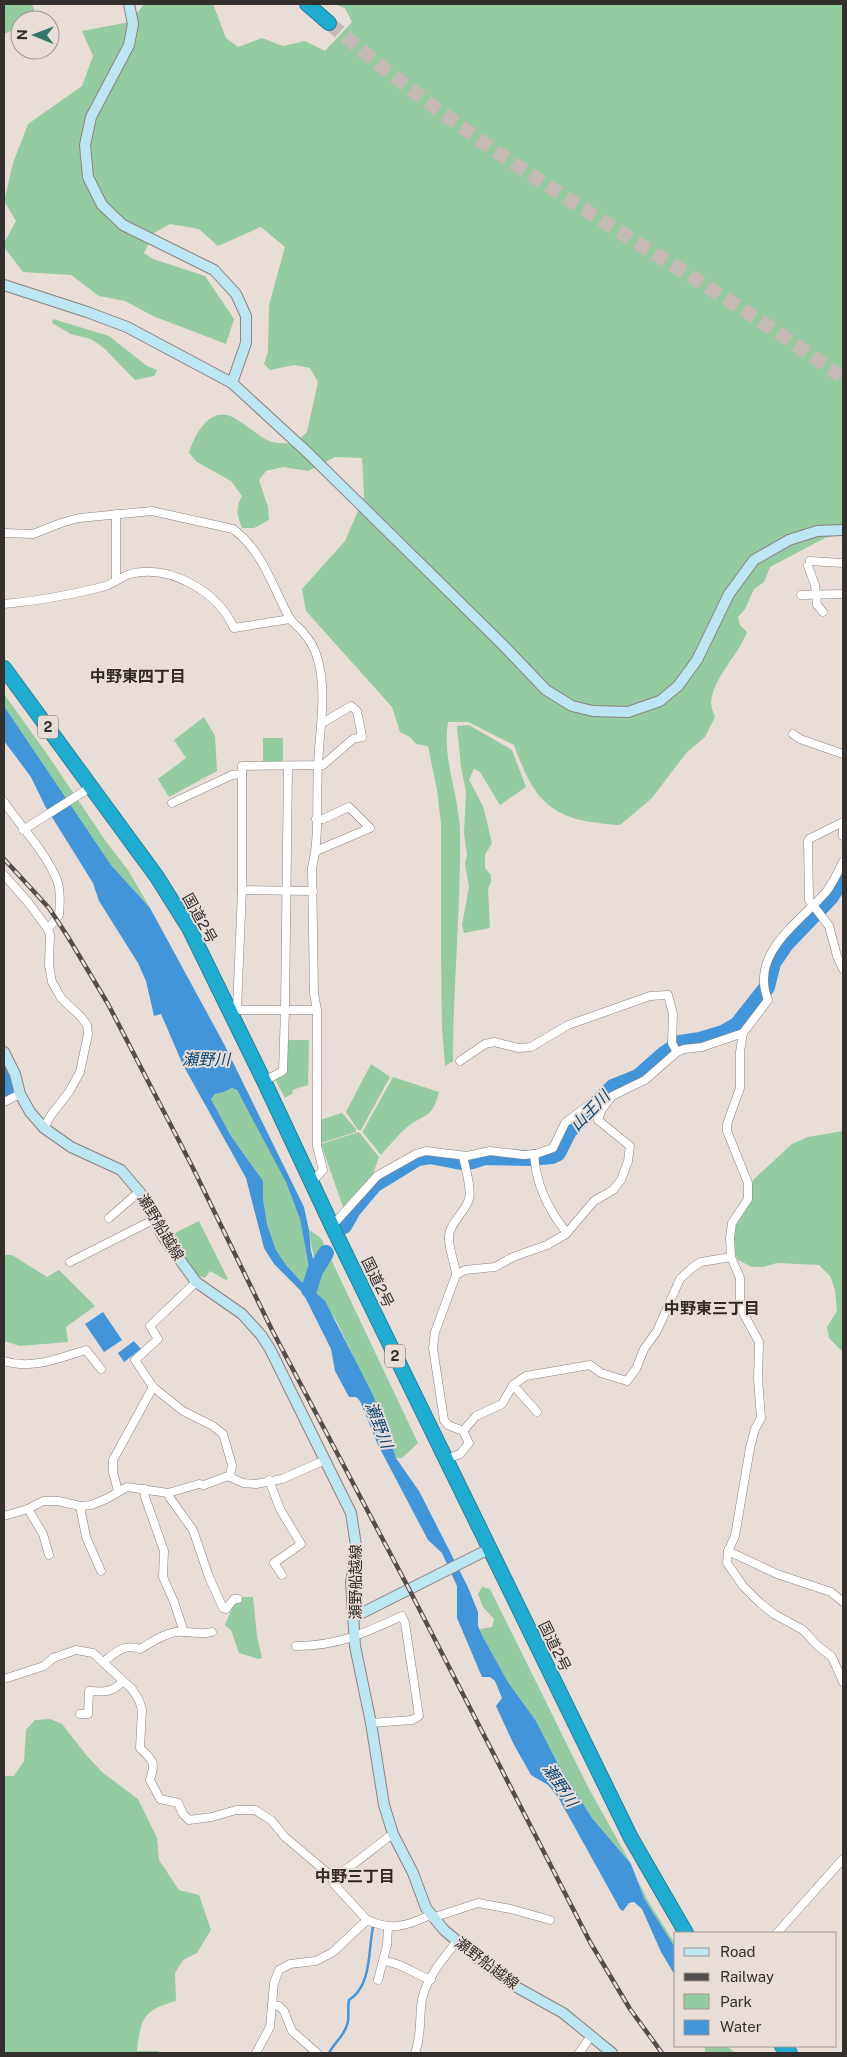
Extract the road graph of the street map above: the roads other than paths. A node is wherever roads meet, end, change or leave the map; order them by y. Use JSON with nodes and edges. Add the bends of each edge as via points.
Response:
{"nodes":[{"id":1,"x":129,"y":4,"type":"edge"},
{"id":2,"x":307,"y":4,"type":"edge"},
{"id":3,"x":328,"y":23,"type":"tunnel mouth"},
{"id":4,"x":4,"y":285,"type":"edge"},
{"id":5,"x":232,"y":383,"type":"junction"},
{"id":6,"x":116,"y":514,"type":"junction"},
{"id":7,"x":843,"y":530,"type":"edge"},
{"id":8,"x":4,"y":534,"type":"edge"},
{"id":9,"x":843,"y":563,"type":"edge"},
{"id":10,"x":116,"y":579,"type":"junction"},
{"id":11,"x":843,"y":594,"type":"edge"},
{"id":12,"x":801,"y":595,"type":"dead end"},
{"id":13,"x":817,"y":595,"type":"junction"},
{"id":14,"x":4,"y":604,"type":"edge"},
{"id":15,"x":823,"y":612,"type":"dead end"},
{"id":16,"x":290,"y":619,"type":"junction"},
{"id":17,"x":4,"y":668,"type":"edge"},
{"id":18,"x":322,"y":721,"type":"junction"},
{"id":19,"x":793,"y":734,"type":"dead end"},
{"id":20,"x":843,"y":754,"type":"edge"},
{"id":21,"x":318,"y":765,"type":"junction"},
{"id":22,"x":288,"y":766,"type":"junction"},
{"id":23,"x":242,"y":774,"type":"junction"},
{"id":24,"x":91,"y":787,"type":"junction"},
{"id":25,"x":4,"y":802,"type":"edge"},
{"id":26,"x":172,"y":803,"type":"dead end"},
{"id":27,"x":316,"y":819,"type":"junction"},
{"id":28,"x":843,"y":823,"type":"edge"},
{"id":29,"x":23,"y":830,"type":"junction"},
{"id":30,"x":843,"y":836,"type":"edge"},
{"id":31,"x":316,"y":851,"type":"junction"},
{"id":32,"x":843,"y":862,"type":"edge"},
{"id":33,"x":4,"y":875,"type":"edge"},
{"id":34,"x":242,"y":890,"type":"junction"},
{"id":35,"x":286,"y":890,"type":"junction"},
{"id":36,"x":313,"y":891,"type":"junction"},
{"id":37,"x":812,"y":905,"type":"junction"},
{"id":38,"x":48,"y":928,"type":"junction"},
{"id":39,"x":843,"y":969,"type":"edge"},
{"id":40,"x":233,"y":1010,"type":"junction"},
{"id":41,"x":285,"y":1010,"type":"junction"},
{"id":42,"x":316,"y":1010,"type":"junction"},
{"id":43,"x":742,"y":1033,"type":"junction"},
{"id":44,"x":677,"y":1051,"type":"junction"},
{"id":45,"x":4,"y":1052,"type":"edge"},
{"id":46,"x":460,"y":1062,"type":"dead end"},
{"id":47,"x":264,"y":1080,"type":"junction"},
{"id":48,"x":20,"y":1094,"type":"junction"},
{"id":49,"x":4,"y":1102,"type":"edge"},
{"id":50,"x":600,"y":1110,"type":"junction"},
{"id":51,"x":44,"y":1128,"type":"junction"},
{"id":52,"x":534,"y":1157,"type":"junction"},
{"id":53,"x":464,"y":1159,"type":"junction"},
{"id":54,"x":312,"y":1182,"type":"junction"},
{"id":55,"x":140,"y":1191,"type":"junction"},
{"id":56,"x":109,"y":1218,"type":"dead end"},
{"id":57,"x":155,"y":1219,"type":"junction"},
{"id":58,"x":332,"y":1226,"type":"junction"},
{"id":59,"x":567,"y":1233,"type":"junction"},
{"id":60,"x":732,"y":1257,"type":"junction"},
{"id":61,"x":70,"y":1262,"type":"dead end"},
{"id":62,"x":456,"y":1275,"type":"junction"},
{"id":63,"x":196,"y":1282,"type":"junction"},
{"id":64,"x":4,"y":1361,"type":"edge"},
{"id":65,"x":101,"y":1369,"type":"dead end"},
{"id":66,"x":513,"y":1385,"type":"junction"},
{"id":67,"x":153,"y":1387,"type":"junction"},
{"id":68,"x":536,"y":1412,"type":"dead end"},
{"id":69,"x":463,"y":1431,"type":"junction"},
{"id":70,"x":325,"y":1460,"type":"junction"},
{"id":71,"x":446,"y":1460,"type":"junction"},
{"id":72,"x":230,"y":1477,"type":"junction"},
{"id":73,"x":269,"y":1480,"type":"junction"},
{"id":74,"x":144,"y":1489,"type":"junction"},
{"id":75,"x":118,"y":1491,"type":"junction"},
{"id":76,"x":168,"y":1493,"type":"junction"},
{"id":77,"x":80,"y":1506,"type":"junction"},
{"id":78,"x":28,"y":1509,"type":"junction"},
{"id":79,"x":4,"y":1516,"type":"edge"},
{"id":80,"x":489,"y":1549,"type":"junction"},
{"id":81,"x":728,"y":1551,"type":"junction"},
{"id":82,"x":49,"y":1555,"type":"dead end"},
{"id":83,"x":101,"y":1571,"type":"dead end"},
{"id":84,"x":282,"y":1576,"type":"dead end"},
{"id":85,"x":238,"y":1599,"type":"dead end"},
{"id":86,"x":843,"y":1602,"type":"edge"},
{"id":87,"x":354,"y":1617,"type":"junction"},
{"id":88,"x":184,"y":1632,"type":"junction"},
{"id":89,"x":212,"y":1632,"type":"dead end"},
{"id":90,"x":355,"y":1637,"type":"junction"},
{"id":91,"x":296,"y":1646,"type":"dead end"},
{"id":92,"x":103,"y":1662,"type":"junction"},
{"id":93,"x":4,"y":1679,"type":"edge"},
{"id":94,"x":123,"y":1681,"type":"junction"},
{"id":95,"x":843,"y":1682,"type":"edge"},
{"id":96,"x":80,"y":1714,"type":"dead end"},
{"id":97,"x":371,"y":1723,"type":"junction"},
{"id":98,"x":393,"y":1834,"type":"junction"},
{"id":99,"x":843,"y":1859,"type":"edge"},
{"id":100,"x":331,"y":1876,"type":"junction"},
{"id":101,"x":431,"y":1916,"type":"junction"},
{"id":102,"x":367,"y":1920,"type":"junction"},
{"id":103,"x":550,"y":1920,"type":"dead end"},
{"id":104,"x":388,"y":1926,"type":"junction"},
{"id":105,"x":685,"y":1932,"type":"edge"},
{"id":106,"x":778,"y":1932,"type":"edge"},
{"id":107,"x":456,"y":1941,"type":"junction"},
{"id":108,"x":384,"y":1961,"type":"junction"},
{"id":109,"x":378,"y":1980,"type":"dead end"},
{"id":110,"x":431,"y":1980,"type":"junction"},
{"id":111,"x":272,"y":2005,"type":"junction"},
{"id":112,"x":591,"y":2036,"type":"junction"},
{"id":113,"x":256,"y":2053,"type":"edge"},
{"id":114,"x":317,"y":2053,"type":"edge"},
{"id":115,"x":415,"y":2053,"type":"edge"},
{"id":116,"x":579,"y":2053,"type":"edge"},
{"id":117,"x":612,"y":2053,"type":"edge"}],
"edges":[{"from":1,"to":5,"type":"street","via":[[132,24],[129,45],[91,117],[85,145],[88,177],[102,205],[123,225],[214,270],[236,294],[246,316],[246,343]]},
{"from":2,"to":3,"type":"highway"},
{"from":4,"to":5,"type":"street","via":[[126,327]]},
{"from":5,"to":7,"type":"street","via":[[307,452],[546,690],[572,706],[592,711],[628,712],[660,700],[678,686],[697,660],[729,594],[754,560],[790,540],[816,531]]},
{"from":6,"to":8,"type":"street","via":[[61,522],[33,534]]},
{"from":6,"to":10,"type":"street"},
{"from":6,"to":16,"type":"street","via":[[152,511],[232,529],[263,562]]},
{"from":9,"to":13,"type":"street","via":[[809,564]]},
{"from":10,"to":14,"type":"street","via":[[105,587]]},
{"from":10,"to":16,"type":"street","via":[[145,572],[191,582],[229,617],[234,628]]},
{"from":11,"to":13,"type":"street"},
{"from":12,"to":13,"type":"street"},
{"from":13,"to":15,"type":"street","via":[[817,605]]},
{"from":16,"to":18,"type":"street","via":[[302,630],[317,657]]},
{"from":17,"to":24,"type":"highway","name":"国道2号","number":"2"},
{"from":18,"to":21,"type":"street"},
{"from":18,"to":21,"type":"street","via":[[351,706],[357,711],[362,737],[354,739],[323,765]]},
{"from":19,"to":20,"type":"street"},
{"from":21,"to":22,"type":"street"},
{"from":21,"to":27,"type":"street"},
{"from":22,"to":23,"type":"street","via":[[242,766]]},
{"from":22,"to":35,"type":"street"},
{"from":23,"to":26,"type":"street","via":[[232,775]]},
{"from":23,"to":34,"type":"street"},
{"from":24,"to":29,"type":"street"},
{"from":24,"to":40,"type":"highway","name":"国道2号","number":"2","via":[[182,916]]},
{"from":25,"to":29,"type":"street"},
{"from":27,"to":31,"type":"street"},
{"from":27,"to":31,"type":"street","via":[[349,807],[370,828]]},
{"from":28,"to":30,"type":"street"},
{"from":28,"to":37,"type":"street","via":[[809,839],[809,900]]},
{"from":29,"to":38,"type":"street","via":[[57,880],[59,915]]},
{"from":31,"to":36,"type":"street","via":[[312,868]]},
{"from":32,"to":37,"type":"street","via":[[829,888]]},
{"from":33,"to":38,"type":"street"},
{"from":34,"to":35,"type":"street"},
{"from":34,"to":40,"type":"street"},
{"from":35,"to":36,"type":"street"},
{"from":35,"to":41,"type":"street"},
{"from":36,"to":42,"type":"street"},
{"from":37,"to":39,"type":"street","via":[[829,926],[836,956]]},
{"from":37,"to":43,"type":"street","via":[[766,960],[763,989],[768,1000]]},
{"from":38,"to":51,"type":"street","via":[[52,982],[61,998],[87,1025],[88,1034],[80,1072]]},
{"from":40,"to":41,"type":"street"},
{"from":40,"to":47,"type":"highway","name":"国道2号","number":"2"},
{"from":41,"to":42,"type":"street"},
{"from":41,"to":47,"type":"street","via":[[282,1071]]},
{"from":42,"to":54,"type":"street","via":[[316,1146],[323,1170]]},
{"from":43,"to":44,"type":"street","via":[[702,1047]]},
{"from":43,"to":60,"type":"street","via":[[740,1088],[727,1131],[748,1183],[748,1200],[730,1230]]},
{"from":44,"to":46,"type":"street","via":[[672,1043],[673,1014],[668,995],[650,996],[568,1025],[531,1047],[519,1048],[494,1042],[485,1044]]},
{"from":44,"to":50,"type":"street","via":[[645,1080],[612,1096]]},
{"from":45,"to":48,"type":"street","name":"瀬野船越線"},
{"from":47,"to":54,"type":"highway","name":"国道2号","number":"2"},
{"from":48,"to":49,"type":"street"},
{"from":48,"to":51,"type":"street","name":"瀬野船越線"},
{"from":50,"to":52,"type":"street","via":[[593,1103],[565,1123],[553,1148]]},
{"from":50,"to":59,"type":"street","via":[[598,1120],[630,1146],[628,1161],[613,1190],[594,1201]]},
{"from":51,"to":55,"type":"street","name":"瀬野船越線","via":[[71,1147],[121,1170]]},
{"from":52,"to":53,"type":"street","via":[[490,1151]]},
{"from":52,"to":59,"type":"street","via":[[542,1195]]},
{"from":53,"to":58,"type":"street","via":[[436,1152],[416,1154],[377,1176]]},
{"from":53,"to":62,"type":"street","via":[[470,1197],[451,1227],[449,1236]]},
{"from":54,"to":58,"type":"highway","name":"国道2号","number":"2"},
{"from":55,"to":56,"type":"street"},
{"from":55,"to":57,"type":"street","name":"瀬野船越線"},
{"from":57,"to":61,"type":"street"},
{"from":57,"to":63,"type":"street","name":"瀬野船越線","via":[[162,1235]]},
{"from":58,"to":71,"type":"highway","name":"国道2号","number":"2"},
{"from":59,"to":62,"type":"street","via":[[548,1245],[495,1267],[465,1270]]},
{"from":60,"to":66,"type":"street","via":[[701,1262],[692,1266],[680,1279],[657,1332],[627,1381],[601,1373],[590,1365],[532,1373]]},
{"from":60,"to":81,"type":"street","via":[[740,1278],[740,1307],[759,1342],[761,1418],[750,1448],[735,1536]]},
{"from":62,"to":69,"type":"street","via":[[435,1332],[433,1348],[444,1420]]},
{"from":63,"to":67,"type":"street","via":[[150,1326],[158,1339],[135,1360]]},
{"from":63,"to":70,"type":"street","name":"瀬野船越線","via":[[237,1310],[261,1335]]},
{"from":64,"to":65,"type":"street","via":[[16,1365],[35,1364],[86,1350]]},
{"from":66,"to":68,"type":"street"},
{"from":66,"to":69,"type":"street","via":[[502,1404],[476,1416]]},
{"from":67,"to":72,"type":"street","via":[[183,1411],[223,1434],[232,1465]]},
{"from":67,"to":75,"type":"street","via":[[112,1460]]},
{"from":69,"to":71,"type":"street","via":[[469,1443],[460,1454]]},
{"from":70,"to":73,"type":"street","via":[[282,1479]]},
{"from":70,"to":87,"type":"street","name":"瀬野船越線","via":[[351,1513],[357,1552],[352,1582]]},
{"from":71,"to":80,"type":"highway","name":"国道2号","number":"2"},
{"from":72,"to":73,"type":"street","via":[[251,1484]]},
{"from":72,"to":76,"type":"street"},
{"from":73,"to":84,"type":"street","via":[[280,1509],[301,1544],[274,1562]]},
{"from":74,"to":75,"type":"street","via":[[127,1487]]},
{"from":74,"to":76,"type":"street"},
{"from":74,"to":88,"type":"street","via":[[144,1498],[164,1551],[163,1577]]},
{"from":75,"to":77,"type":"street","via":[[106,1499]]},
{"from":76,"to":85,"type":"street","via":[[193,1530],[223,1608]]},
{"from":77,"to":78,"type":"street","via":[[43,1501]]},
{"from":77,"to":83,"type":"street","via":[[86,1537]]},
{"from":78,"to":79,"type":"street"},
{"from":78,"to":82,"type":"street","via":[[43,1534]]},
{"from":80,"to":87,"type":"street"},
{"from":80,"to":105,"type":"highway","name":"国道2号","number":"2","via":[[631,1838]]},
{"from":81,"to":86,"type":"street","via":[[777,1574],[831,1592]]},
{"from":81,"to":95,"type":"street","via":[[727,1563],[743,1586],[760,1604],[803,1630],[832,1657]]},
{"from":87,"to":90,"type":"street","name":"瀬野船越線"},
{"from":88,"to":89,"type":"street"},
{"from":88,"to":92,"type":"street","via":[[173,1632],[140,1649],[125,1647]]},
{"from":90,"to":91,"type":"street"},
{"from":90,"to":97,"type":"street","name":"瀬野船越線"},
{"from":90,"to":97,"type":"street","via":[[402,1616],[405,1622],[419,1716],[412,1720]]},
{"from":92,"to":93,"type":"street","via":[[93,1653],[76,1650],[53,1658],[44,1666]]},
{"from":92,"to":94,"type":"street"},
{"from":94,"to":96,"type":"street","via":[[113,1690],[89,1691],[88,1714]]},
{"from":94,"to":100,"type":"street","via":[[139,1700],[142,1710],[140,1748],[153,1762],[150,1780],[160,1799],[178,1803],[189,1820],[236,1810],[255,1810],[271,1820],[285,1837]]},
{"from":97,"to":98,"type":"street","name":"瀬野船越線","via":[[384,1805]]},
{"from":98,"to":100,"type":"street","via":[[349,1868]]},
{"from":98,"to":101,"type":"street","name":"瀬野船越線"},
{"from":99,"to":106,"type":"street"},
{"from":100,"to":102,"type":"street","via":[[334,1884]]},
{"from":101,"to":103,"type":"street","via":[[478,1903]]},
{"from":101,"to":104,"type":"street","via":[[402,1927]]},
{"from":101,"to":107,"type":"street","name":"瀬野船越線"},
{"from":102,"to":104,"type":"street"},
{"from":102,"to":111,"type":"street","via":[[333,1952],[316,1961],[290,1964],[279,1970]]},
{"from":104,"to":108,"type":"street"},
{"from":107,"to":110,"type":"street"},
{"from":107,"to":112,"type":"street","name":"瀬野船越線","via":[[511,1984],[563,2013]]},
{"from":108,"to":109,"type":"street"},
{"from":108,"to":110,"type":"street","via":[[403,1965]]},
{"from":110,"to":115,"type":"street","via":[[422,1998],[420,2035]]},
{"from":111,"to":113,"type":"street","via":[[270,2027]]},
{"from":111,"to":114,"type":"street","via":[[280,2006],[292,2031]]},
{"from":112,"to":116,"type":"street"},
{"from":112,"to":117,"type":"street","name":"瀬野船越線"}]}
